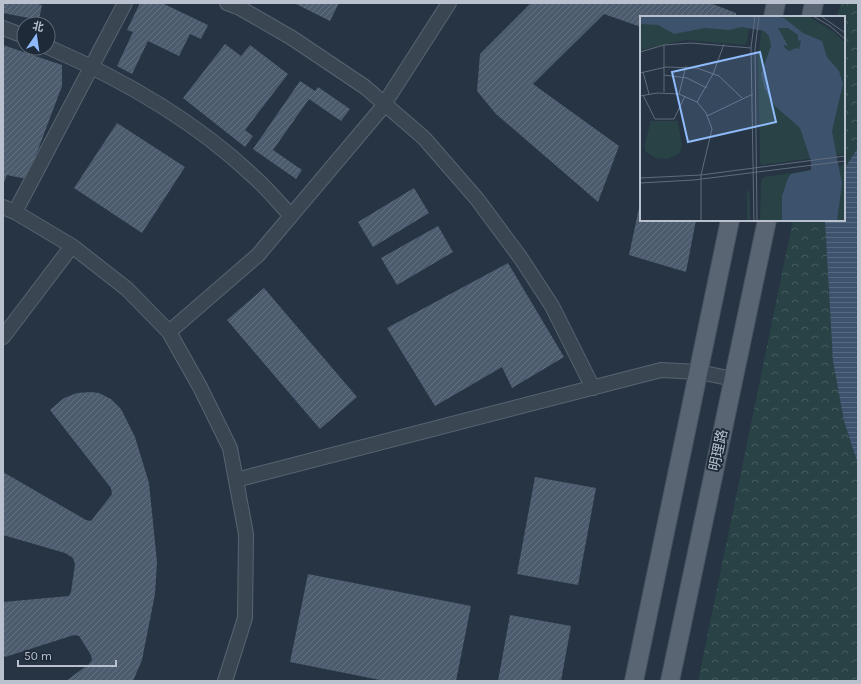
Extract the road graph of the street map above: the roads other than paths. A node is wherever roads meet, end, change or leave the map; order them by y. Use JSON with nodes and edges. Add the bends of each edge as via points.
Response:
{"nodes":[{"id":1,"x":125,"y":3,"type":"edge"},
{"id":2,"x":227,"y":3,"type":"edge"},
{"id":3,"x":449,"y":3,"type":"edge"},
{"id":4,"x":776,"y":3,"type":"edge"},
{"id":5,"x":814,"y":3,"type":"edge"},
{"id":6,"x":773,"y":16,"type":"edge"},
{"id":7,"x":811,"y":16,"type":"edge"},
{"id":8,"x":3,"y":28,"type":"edge"},
{"id":9,"x":16,"y":33,"type":"edge"},
{"id":10,"x":56,"y":51,"type":"edge"},
{"id":11,"x":91,"y":66,"type":"junction"},
{"id":12,"x":384,"y":103,"type":"junction"},
{"id":13,"x":9,"y":210,"type":"edge"},
{"id":14,"x":291,"y":216,"type":"junction"},
{"id":15,"x":730,"y":221,"type":"edge"},
{"id":16,"x":767,"y":221,"type":"edge"},
{"id":17,"x":72,"y":246,"type":"junction"},
{"id":18,"x":169,"y":332,"type":"junction"},
{"id":19,"x":3,"y":337,"type":"edge"},
{"id":20,"x":699,"y":372,"type":"junction"},
{"id":21,"x":733,"y":379,"type":"junction"},
{"id":22,"x":593,"y":388,"type":"junction"},
{"id":23,"x":236,"y":480,"type":"junction"},
{"id":24,"x":225,"y":681,"type":"edge"},
{"id":25,"x":634,"y":681,"type":"edge"},
{"id":26,"x":670,"y":681,"type":"edge"}],
"edges":[{"from":1,"to":11,"type":"street"},
{"from":2,"to":12,"type":"street","via":[[292,38],[366,87]]},
{"from":3,"to":12,"type":"street"},
{"from":4,"to":6,"type":"main road"},
{"from":5,"to":7,"type":"main road"},
{"from":8,"to":9,"type":"street"},
{"from":10,"to":11,"type":"street"},
{"from":11,"to":13,"type":"street"},
{"from":11,"to":14,"type":"street","via":[[202,132],[254,176]]},
{"from":12,"to":14,"type":"street"},
{"from":12,"to":22,"type":"street","via":[[424,138],[476,199],[520,257],[552,306]]},
{"from":13,"to":17,"type":"street"},
{"from":14,"to":18,"type":"street","via":[[258,255]]},
{"from":15,"to":20,"type":"main road"},
{"from":16,"to":21,"type":"main road","name":"明理路"},
{"from":17,"to":18,"type":"street","via":[[127,289]]},
{"from":17,"to":19,"type":"street"},
{"from":18,"to":23,"type":"street","via":[[230,448]]},
{"from":20,"to":21,"type":"street"},
{"from":20,"to":22,"type":"street","via":[[661,370]]},
{"from":20,"to":25,"type":"main road"},
{"from":21,"to":26,"type":"main road","name":"明理路"},
{"from":22,"to":23,"type":"street"},
{"from":23,"to":24,"type":"street","via":[[246,534],[245,618]]}]}
